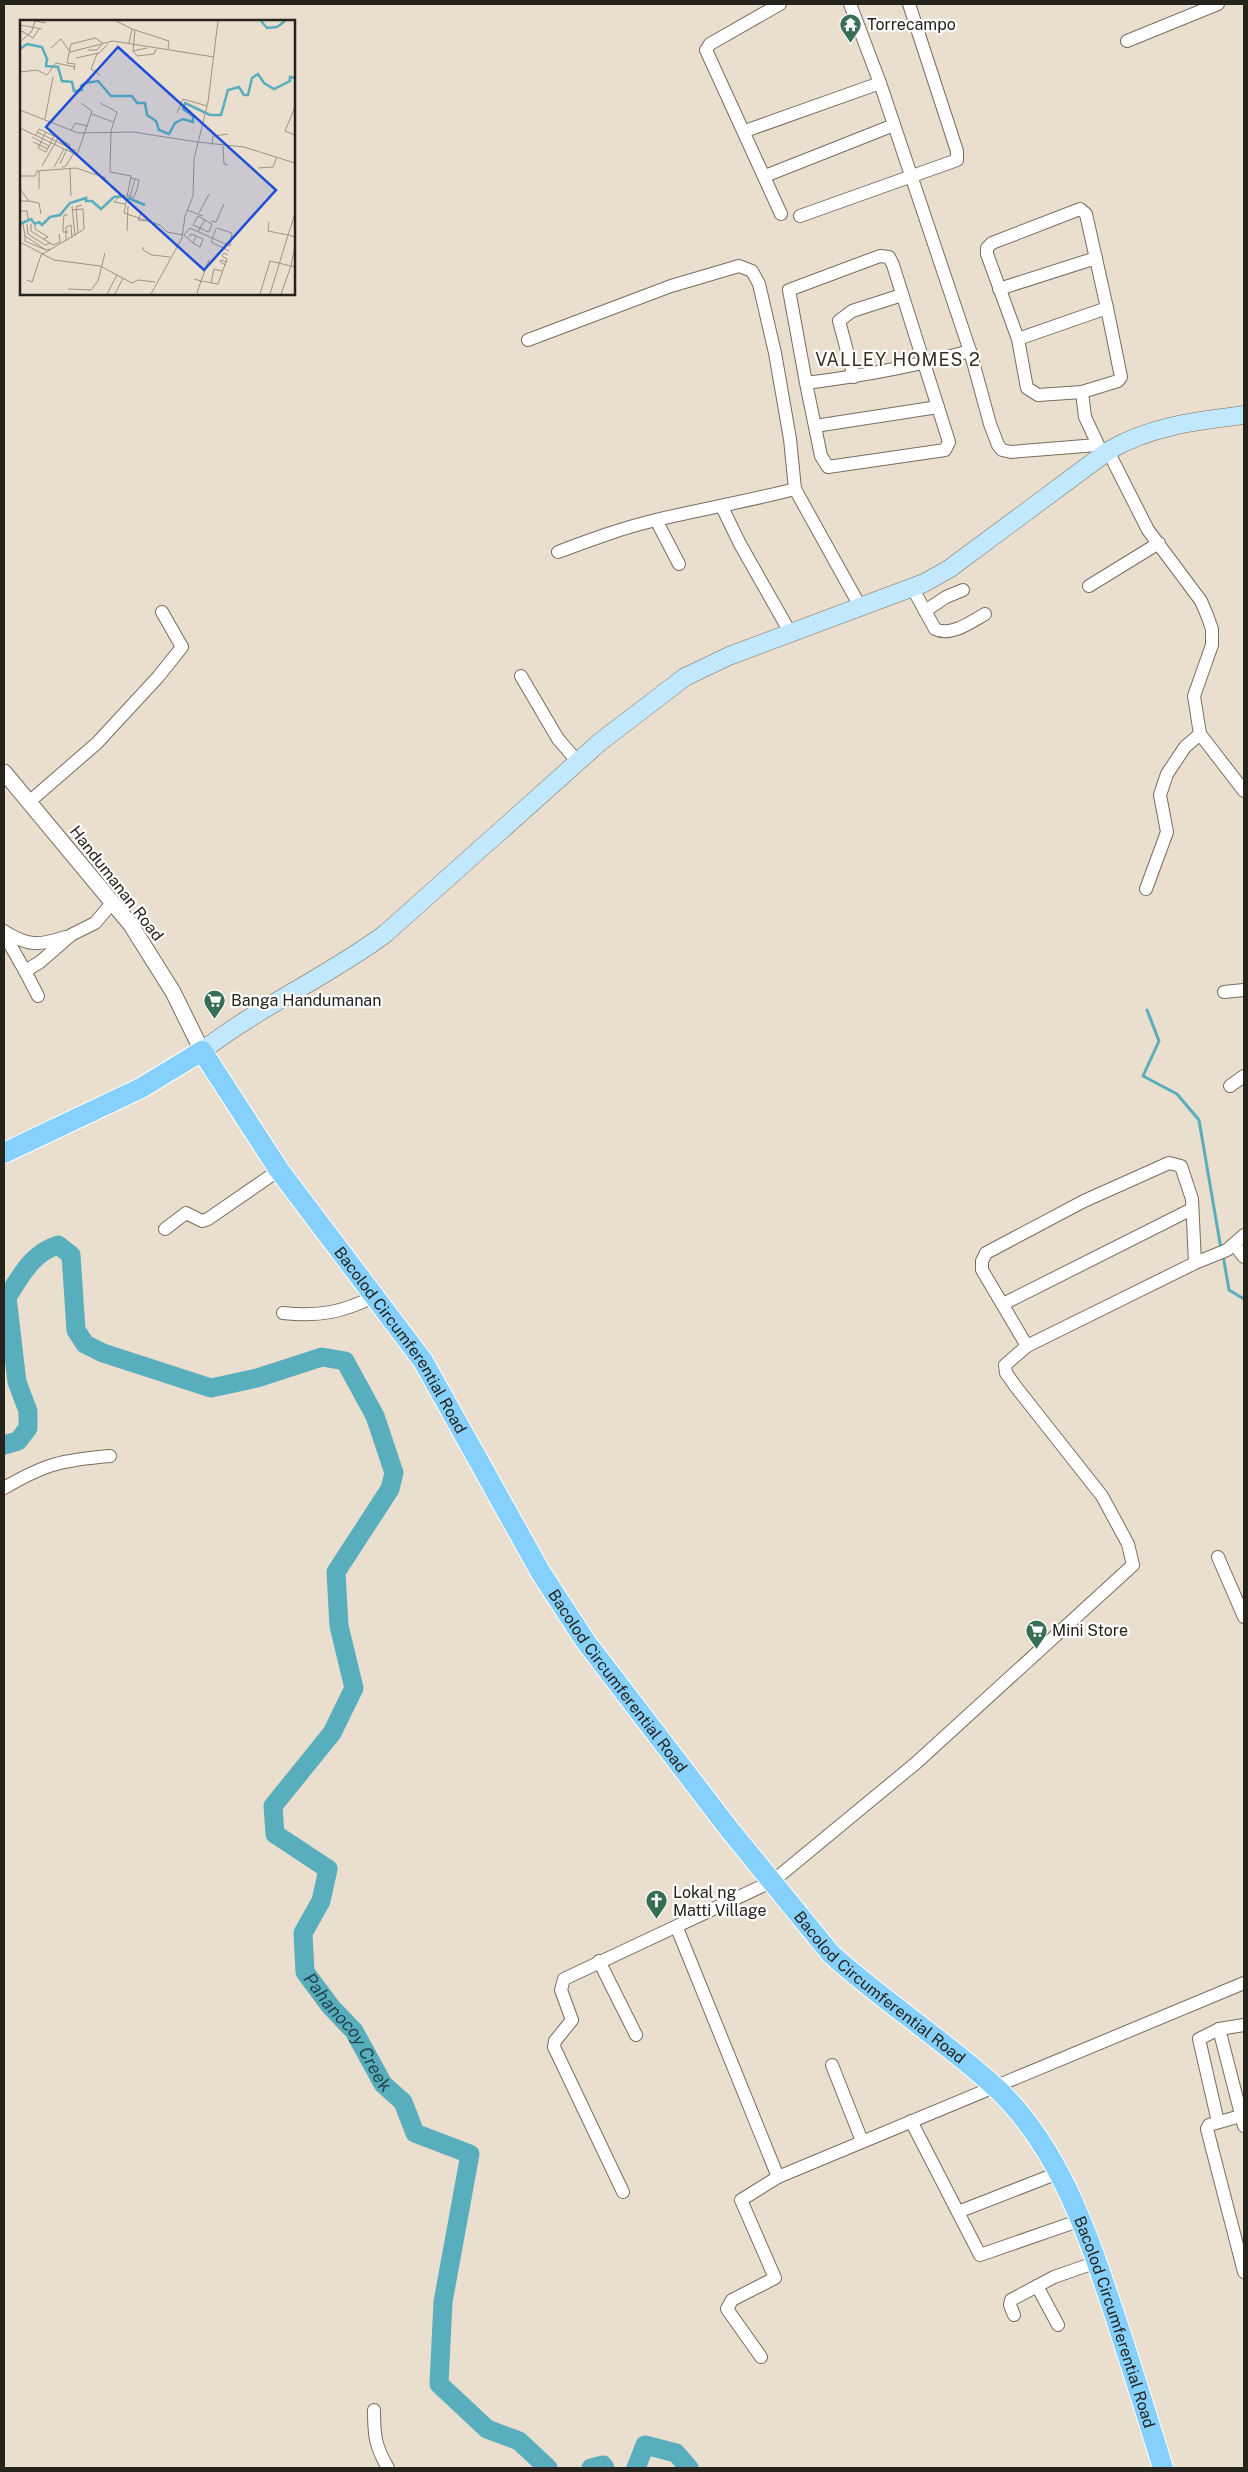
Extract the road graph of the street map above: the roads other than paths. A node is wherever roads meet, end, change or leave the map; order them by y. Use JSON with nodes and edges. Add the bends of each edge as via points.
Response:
{"nodes":[{"id":1,"x":780,"y":4,"type":"edge"},
{"id":2,"x":850,"y":4,"type":"edge"},
{"id":3,"x":909,"y":4,"type":"edge"},
{"id":4,"x":1218,"y":4,"type":"edge"},
{"id":5,"x":1127,"y":41,"type":"dead end"},
{"id":6,"x":880,"y":83,"type":"junction"},
{"id":7,"x":894,"y":125,"type":"junction"},
{"id":8,"x":745,"y":131,"type":"junction"},
{"id":9,"x":765,"y":176,"type":"junction"},
{"id":10,"x":912,"y":177,"type":"junction"},
{"id":11,"x":781,"y":214,"type":"dead end"},
{"id":12,"x":800,"y":216,"type":"dead end"},
{"id":13,"x":1096,"y":258,"type":"junction"},
{"id":14,"x":999,"y":289,"type":"junction"},
{"id":15,"x":902,"y":295,"type":"junction"},
{"id":16,"x":1107,"y":308,"type":"junction"},
{"id":17,"x":1018,"y":339,"type":"junction"},
{"id":18,"x":528,"y":340,"type":"dead end"},
{"id":19,"x":970,"y":351,"type":"junction"},
{"id":20,"x":925,"y":363,"type":"junction"},
{"id":21,"x":854,"y":377,"type":"junction"},
{"id":22,"x":806,"y":382,"type":"junction"},
{"id":23,"x":1082,"y":392,"type":"junction"},
{"id":24,"x":938,"y":407,"type":"junction"},
{"id":25,"x":1244,"y":415,"type":"edge"},
{"id":26,"x":815,"y":426,"type":"junction"},
{"id":27,"x":1102,"y":450,"type":"junction"},
{"id":28,"x":795,"y":489,"type":"junction"},
{"id":29,"x":722,"y":507,"type":"junction"},
{"id":30,"x":656,"y":520,"type":"junction"},
{"id":31,"x":1159,"y":543,"type":"junction"},
{"id":32,"x":558,"y":552,"type":"dead end"},
{"id":33,"x":679,"y":564,"type":"dead end"},
{"id":34,"x":1089,"y":586,"type":"dead end"},
{"id":35,"x":913,"y":589,"type":"junction"},
{"id":36,"x":963,"y":590,"type":"dead end"},
{"id":37,"x":861,"y":608,"type":"junction"},
{"id":38,"x":925,"y":611,"type":"junction"},
{"id":39,"x":162,"y":612,"type":"dead end"},
{"id":40,"x":986,"y":614,"type":"dead end"},
{"id":41,"x":791,"y":634,"type":"junction"},
{"id":42,"x":522,"y":676,"type":"dead end"},
{"id":43,"x":1200,"y":734,"type":"junction"},
{"id":44,"x":578,"y":762,"type":"junction"},
{"id":45,"x":4,"y":772,"type":"edge"},
{"id":46,"x":1244,"y":791,"type":"edge"},
{"id":47,"x":30,"y":802,"type":"junction"},
{"id":48,"x":1146,"y":889,"type":"dead end"},
{"id":49,"x":113,"y":902,"type":"junction"},
{"id":50,"x":4,"y":933,"type":"edge"},
{"id":51,"x":71,"y":935,"type":"junction"},
{"id":52,"x":24,"y":971,"type":"junction"},
{"id":53,"x":1244,"y":990,"type":"edge"},
{"id":54,"x":1224,"y":992,"type":"dead end"},
{"id":55,"x":38,"y":996,"type":"dead end"},
{"id":56,"x":202,"y":1051,"type":"junction"},
{"id":57,"x":1244,"y":1076,"type":"edge"},
{"id":58,"x":1230,"y":1086,"type":"dead end"},
{"id":59,"x":4,"y":1153,"type":"edge"},
{"id":60,"x":279,"y":1170,"type":"junction"},
{"id":61,"x":1192,"y":1209,"type":"junction"},
{"id":62,"x":165,"y":1229,"type":"dead end"},
{"id":63,"x":1235,"y":1243,"type":"edge"},
{"id":64,"x":1244,"y":1257,"type":"edge"},
{"id":65,"x":1195,"y":1263,"type":"junction"},
{"id":66,"x":376,"y":1296,"type":"junction"},
{"id":67,"x":1003,"y":1304,"type":"junction"},
{"id":68,"x":283,"y":1313,"type":"dead end"},
{"id":69,"x":1027,"y":1346,"type":"junction"},
{"id":70,"x":110,"y":1456,"type":"dead end"},
{"id":71,"x":4,"y":1488,"type":"edge"},
{"id":72,"x":1218,"y":1558,"type":"dead end"},
{"id":73,"x":1244,"y":1617,"type":"edge"},
{"id":74,"x":773,"y":1881,"type":"junction"},
{"id":75,"x":677,"y":1928,"type":"junction"},
{"id":76,"x":599,"y":1962,"type":"junction"},
{"id":77,"x":1244,"y":1983,"type":"edge"},
{"id":78,"x":1244,"y":2025,"type":"edge"},
{"id":79,"x":1220,"y":2029,"type":"junction"},
{"id":80,"x":636,"y":2035,"type":"dead end"},
{"id":81,"x":832,"y":2064,"type":"dead end"},
{"id":82,"x":993,"y":2086,"type":"junction"},
{"id":83,"x":1243,"y":2119,"type":"edge"},
{"id":84,"x":911,"y":2121,"type":"junction"},
{"id":85,"x":1218,"y":2122,"type":"junction"},
{"id":86,"x":862,"y":2142,"type":"junction"},
{"id":87,"x":1058,"y":2173,"type":"junction"},
{"id":88,"x":778,"y":2177,"type":"junction"},
{"id":89,"x":623,"y":2192,"type":"dead end"},
{"id":90,"x":958,"y":2212,"type":"junction"},
{"id":91,"x":1081,"y":2220,"type":"junction"},
{"id":92,"x":1097,"y":2262,"type":"junction"},
{"id":93,"x":1244,"y":2272,"type":"edge"},
{"id":94,"x":1037,"y":2286,"type":"junction"},
{"id":95,"x":1014,"y":2315,"type":"dead end"},
{"id":96,"x":1058,"y":2326,"type":"dead end"},
{"id":97,"x":761,"y":2357,"type":"dead end"},
{"id":98,"x":374,"y":2410,"type":"dead end"},
{"id":99,"x":388,"y":2468,"type":"edge"},
{"id":100,"x":1163,"y":2468,"type":"edge"}],
"edges":[{"from":1,"to":8,"type":"street","via":[[706,48]]},
{"from":2,"to":6,"type":"street"},
{"from":3,"to":10,"type":"street","via":[[958,157]]},
{"from":4,"to":5,"type":"street"},
{"from":6,"to":7,"type":"street"},
{"from":6,"to":8,"type":"street"},
{"from":7,"to":9,"type":"street"},
{"from":7,"to":10,"type":"street"},
{"from":8,"to":9,"type":"street"},
{"from":9,"to":11,"type":"street"},
{"from":10,"to":12,"type":"street"},
{"from":10,"to":19,"type":"street"},
{"from":13,"to":14,"type":"street"},
{"from":13,"to":14,"type":"street","via":[[1086,214],[1080,209],[992,243],[986,254]]},
{"from":13,"to":16,"type":"street"},
{"from":14,"to":17,"type":"street"},
{"from":15,"to":20,"type":"street"},
{"from":15,"to":21,"type":"street","via":[[852,311],[840,321]]},
{"from":15,"to":22,"type":"street","via":[[889,257],[880,256],[789,290]]},
{"from":16,"to":17,"type":"street"},
{"from":16,"to":23,"type":"street","via":[[1121,377],[1114,384]]},
{"from":17,"to":23,"type":"street","via":[[1027,388],[1032,393]]},
{"from":18,"to":28,"type":"street","via":[[671,286],[739,266],[747,267],[759,284],[775,353]]},
{"from":19,"to":20,"type":"street"},
{"from":19,"to":27,"type":"street","via":[[990,424],[1002,450]]},
{"from":20,"to":21,"type":"street"},
{"from":20,"to":24,"type":"street"},
{"from":21,"to":22,"type":"street"},
{"from":22,"to":26,"type":"street"},
{"from":23,"to":27,"type":"street","via":[[1085,418]]},
{"from":24,"to":26,"type":"street"},
{"from":24,"to":26,"type":"street","via":[[949,442],[945,450],[828,467],[821,456]]},
{"from":25,"to":27,"type":"main road","via":[[1160,428]]},
{"from":27,"to":31,"type":"street","via":[[1148,530]]},
{"from":27,"to":35,"type":"main road","via":[[949,569]]},
{"from":28,"to":29,"type":"street"},
{"from":28,"to":37,"type":"street"},
{"from":29,"to":30,"type":"street"},
{"from":29,"to":41,"type":"street"},
{"from":30,"to":32,"type":"street"},
{"from":30,"to":33,"type":"street"},
{"from":31,"to":34,"type":"street"},
{"from":31,"to":43,"type":"street","via":[[1200,601],[1212,629],[1212,645],[1194,696]]},
{"from":35,"to":37,"type":"main road"},
{"from":35,"to":38,"type":"street"},
{"from":36,"to":38,"type":"street"},
{"from":37,"to":41,"type":"main road"},
{"from":38,"to":40,"type":"street","via":[[940,632]]},
{"from":39,"to":47,"type":"street","via":[[182,648],[97,744]]},
{"from":41,"to":44,"type":"main road","via":[[707,665],[624,723]]},
{"from":42,"to":44,"type":"street","via":[[558,740]]},
{"from":43,"to":46,"type":"street"},
{"from":43,"to":48,"type":"street","via":[[1185,747],[1167,774],[1160,795],[1167,832]]},
{"from":44,"to":56,"type":"main road","via":[[385,934],[350,959],[258,1012]]},
{"from":45,"to":47,"type":"street","name":"Handumanan Road"},
{"from":47,"to":49,"type":"street","name":"Handumanan Road"},
{"from":49,"to":51,"type":"street","via":[[94,923]]},
{"from":49,"to":56,"type":"street","name":"Handumanan Road","via":[[173,992]]},
{"from":50,"to":51,"type":"street","via":[[26,943],[44,944]]},
{"from":50,"to":52,"type":"street"},
{"from":51,"to":52,"type":"street","via":[[40,962]]},
{"from":52,"to":55,"type":"street"},
{"from":53,"to":54,"type":"street"},
{"from":56,"to":59,"type":"main road","via":[[140,1088]]},
{"from":56,"to":60,"type":"main road","name":"Bacolod Circumferential Road"},
{"from":57,"to":58,"type":"street"},
{"from":60,"to":62,"type":"street","via":[[208,1219],[202,1221],[186,1213]]},
{"from":60,"to":66,"type":"main road","name":"Bacolod Circumferential Road"},
{"from":61,"to":65,"type":"street"},
{"from":61,"to":67,"type":"street"},
{"from":61,"to":67,"type":"street","via":[[1181,1166],[1169,1163],[1084,1201],[986,1253],[982,1270]]},
{"from":63,"to":64,"type":"street"},
{"from":63,"to":65,"type":"street","via":[[1214,1257]]},
{"from":65,"to":69,"type":"street"},
{"from":66,"to":68,"type":"street","via":[[345,1310],[301,1315]]},
{"from":66,"to":74,"type":"main road","name":"Bacolod Circumferential Road","via":[[423,1360],[541,1573],[586,1642]]},
{"from":67,"to":69,"type":"street"},
{"from":69,"to":74,"type":"street","via":[[1006,1365],[1006,1373],[1102,1496],[1128,1544],[1133,1566],[916,1763]]},
{"from":70,"to":71,"type":"street","via":[[50,1464]]},
{"from":72,"to":73,"type":"street"},
{"from":74,"to":75,"type":"street"},
{"from":74,"to":82,"type":"main road","name":"Bacolod Circumferential Road","via":[[831,1954]]},
{"from":75,"to":76,"type":"street"},
{"from":75,"to":88,"type":"street"},
{"from":76,"to":80,"type":"street"},
{"from":76,"to":89,"type":"street","via":[[564,1979],[561,1984],[572,2020],[554,2047]]},
{"from":77,"to":82,"type":"street"},
{"from":78,"to":79,"type":"street"},
{"from":79,"to":83,"type":"street"},
{"from":79,"to":85,"type":"street","via":[[1202,2036],[1199,2042]]},
{"from":81,"to":86,"type":"street"},
{"from":82,"to":84,"type":"street"},
{"from":82,"to":87,"type":"main road","name":"Bacolod Circumferential Road","via":[[1025,2120]]},
{"from":83,"to":85,"type":"street"},
{"from":84,"to":86,"type":"street"},
{"from":84,"to":90,"type":"street"},
{"from":85,"to":93,"type":"street","via":[[1209,2124],[1207,2129]]},
{"from":86,"to":88,"type":"street"},
{"from":87,"to":90,"type":"street"},
{"from":87,"to":91,"type":"main road","name":"Bacolod Circumferential Road"},
{"from":88,"to":97,"type":"street","via":[[741,2200],[775,2278],[732,2300],[727,2310]]},
{"from":90,"to":91,"type":"street","via":[[980,2255]]},
{"from":91,"to":92,"type":"main road","name":"Bacolod Circumferential Road"},
{"from":92,"to":94,"type":"street"},
{"from":92,"to":100,"type":"main road","name":"Bacolod Circumferential Road"},
{"from":94,"to":95,"type":"street","via":[[1011,2300]]},
{"from":94,"to":96,"type":"street"},
{"from":98,"to":99,"type":"street","via":[[374,2438]]}]}
